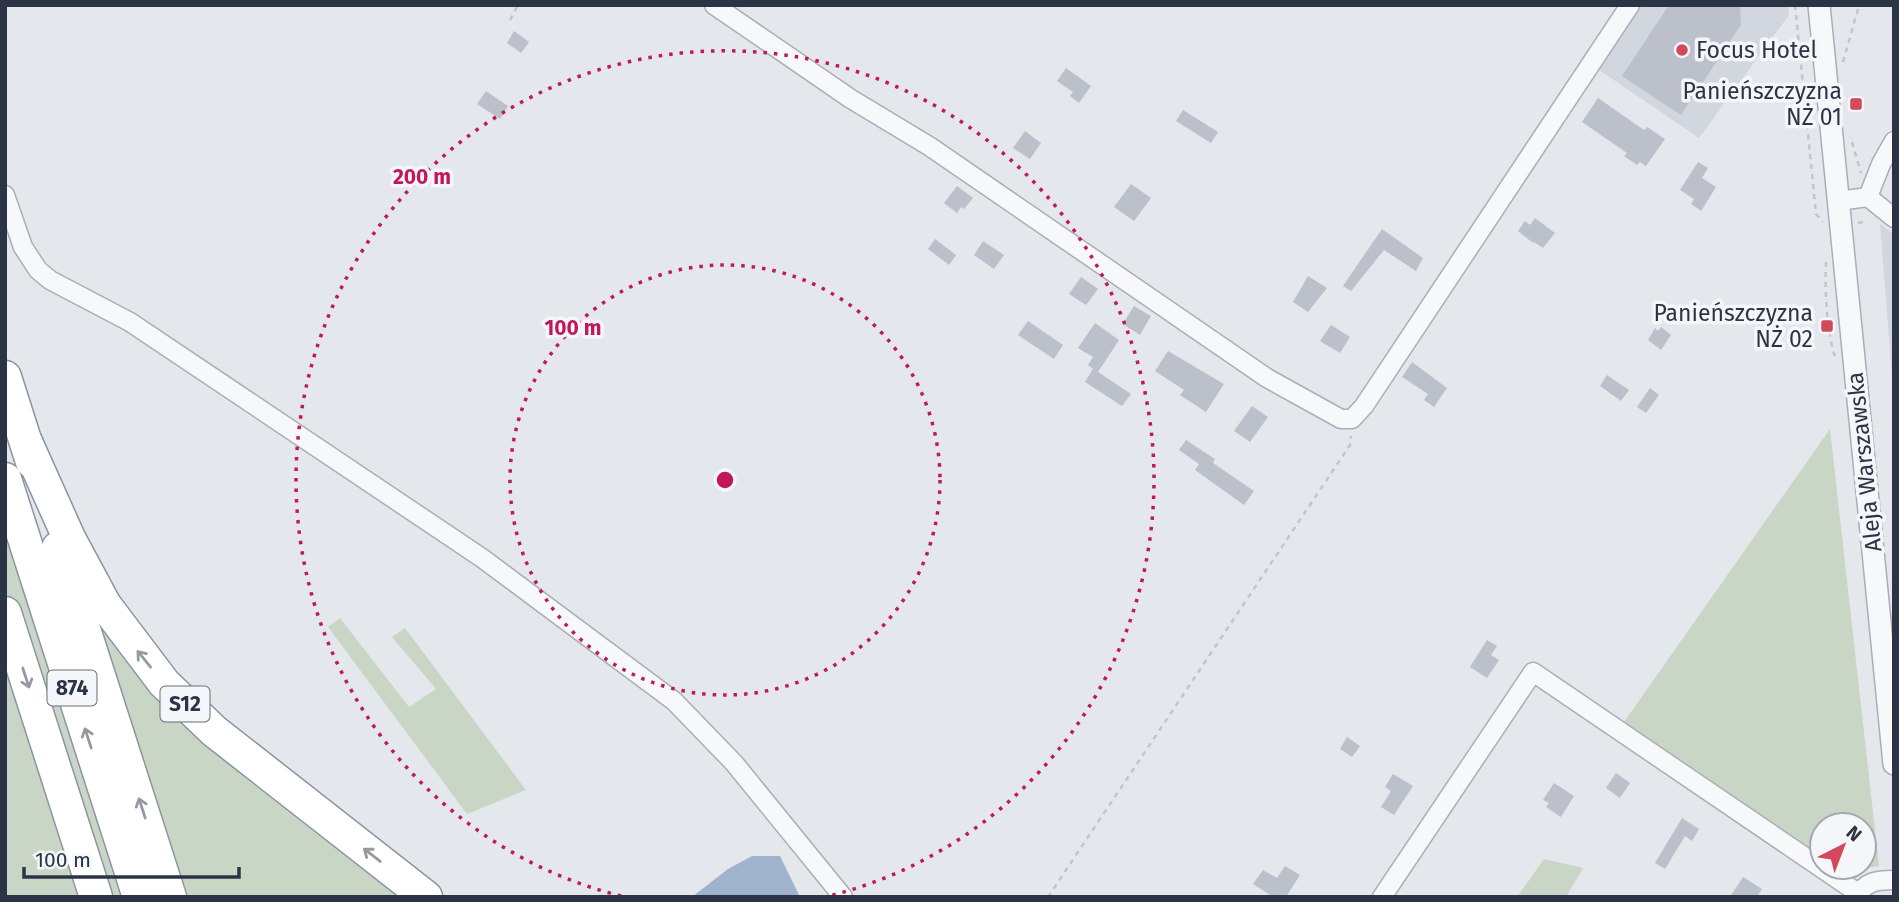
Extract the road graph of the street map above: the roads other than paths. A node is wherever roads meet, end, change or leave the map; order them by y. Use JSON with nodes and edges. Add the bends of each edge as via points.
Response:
{"nodes":[{"id":1,"x":715,"y":5,"type":"edge"},
{"id":2,"x":1630,"y":5,"type":"edge"},
{"id":3,"x":1819,"y":5,"type":"edge"},
{"id":4,"x":1894,"y":141,"type":"edge"},
{"id":5,"x":5,"y":195,"type":"edge"},
{"id":6,"x":1868,"y":197,"type":"junction"},
{"id":7,"x":1838,"y":201,"type":"junction"},
{"id":8,"x":1894,"y":218,"type":"edge"},
{"id":9,"x":5,"y":377,"type":"edge"},
{"id":10,"x":26,"y":442,"type":"junction"},
{"id":11,"x":5,"y":479,"type":"edge"},
{"id":12,"x":5,"y":613,"type":"edge"},
{"id":13,"x":1894,"y":764,"type":"edge"},
{"id":14,"x":1894,"y":880,"type":"edge"},
{"id":15,"x":1858,"y":895,"type":"edge"},
{"id":16,"x":96,"y":897,"type":"edge"},
{"id":17,"x":139,"y":897,"type":"edge"},
{"id":18,"x":170,"y":897,"type":"edge"},
{"id":19,"x":426,"y":897,"type":"edge"},
{"id":20,"x":843,"y":897,"type":"edge"},
{"id":21,"x":1382,"y":897,"type":"edge"}],
"edges":[{"from":1,"to":2,"type":"street","via":[[1267,378],[1341,419],[1352,419],[1364,406]]},
{"from":3,"to":7,"type":"street","name":"Aleja Warszawska"},
{"from":4,"to":6,"type":"street"},
{"from":5,"to":20,"type":"street","via":[[23,247],[50,280],[130,322],[482,558],[674,701],[734,763]]},
{"from":6,"to":7,"type":"street"},
{"from":6,"to":8,"type":"street"},
{"from":7,"to":13,"type":"street","name":"Aleja Warszawska"},
{"from":9,"to":10,"type":"highway","number":"S12"},
{"from":18,"to":10,"type":"highway","one_way":true},
{"from":19,"to":10,"type":"highway","number":"S12","one_way":true,"via":[[214,731],[164,683],[104,605]]},
{"from":17,"to":11,"type":"highway","number":"874","one_way":true},
{"from":12,"to":16,"type":"highway","number":"874","one_way":true},
{"from":14,"to":15,"type":"street","via":[[1872,881]]},
{"from":15,"to":21,"type":"street","via":[[1533,672]]}]}
